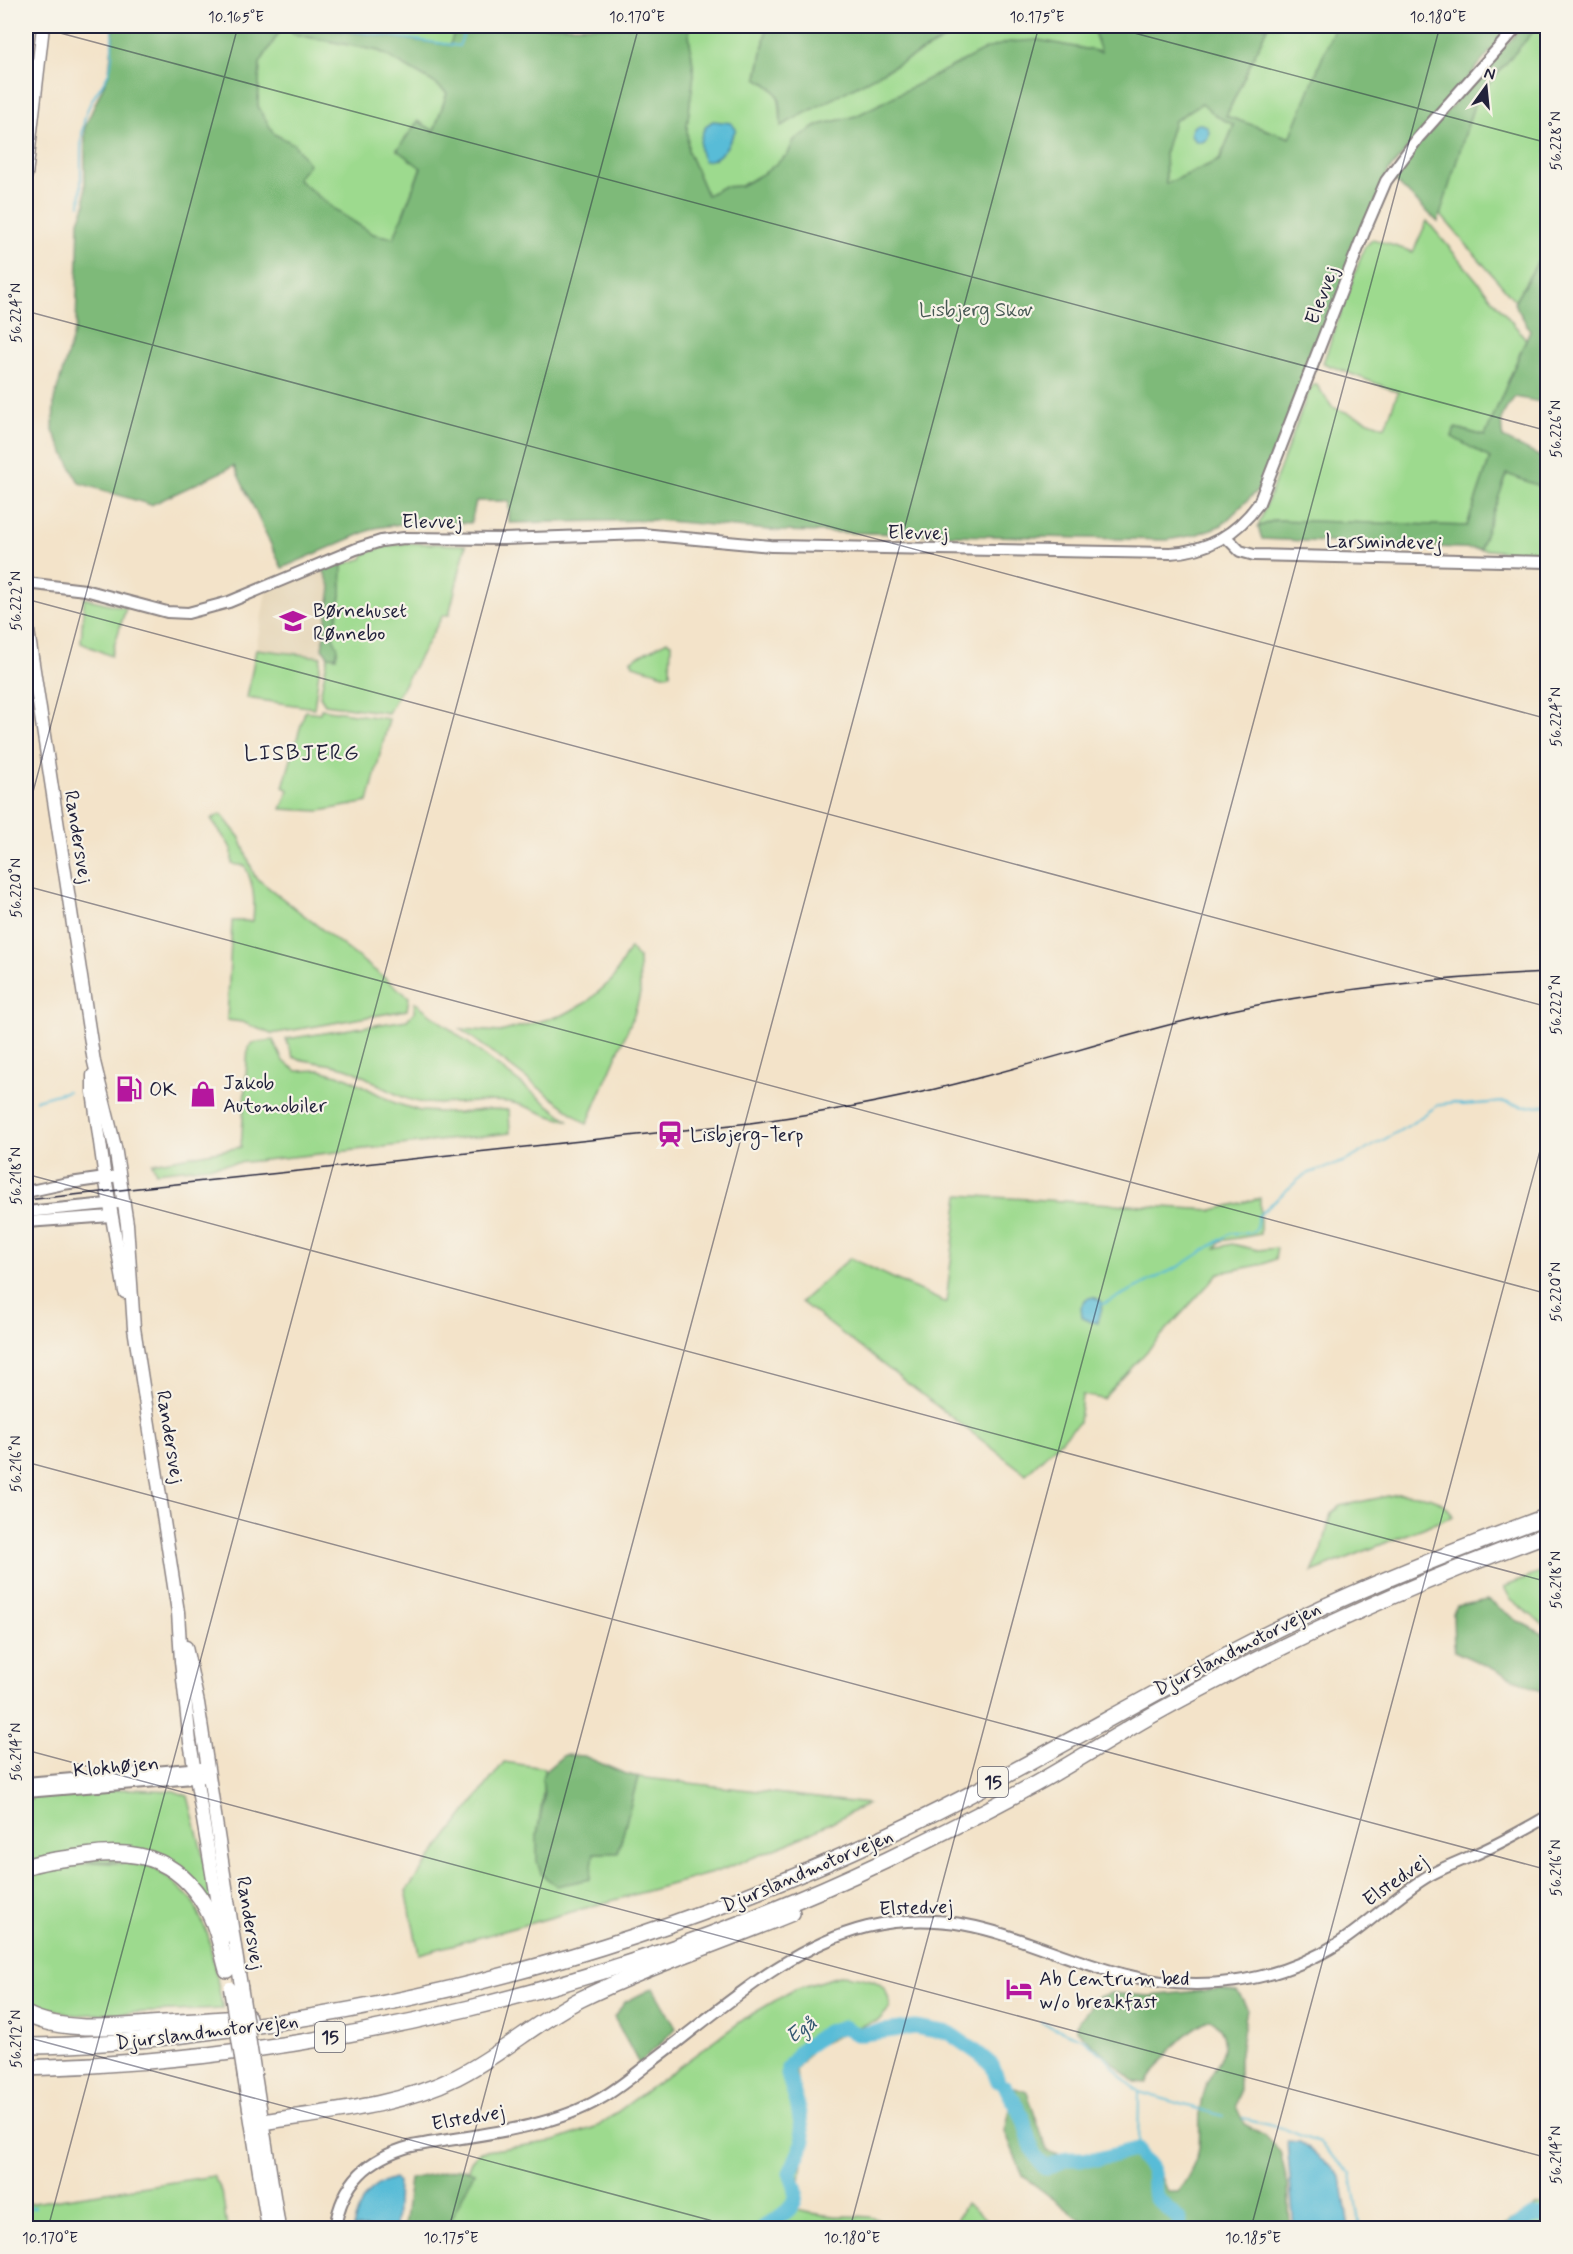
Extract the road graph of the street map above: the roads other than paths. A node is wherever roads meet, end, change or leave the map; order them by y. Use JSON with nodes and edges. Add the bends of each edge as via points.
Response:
{"nodes":[{"id":1,"x":43,"y":26,"type":"edge"},
{"id":2,"x":1518,"y":26,"type":"edge"},
{"id":3,"x":26,"y":175,"type":"edge"},
{"id":4,"x":1226,"y":537,"type":"junction"},
{"id":5,"x":1548,"y":562,"type":"edge"},
{"id":6,"x":26,"y":583,"type":"edge"},
{"id":7,"x":26,"y":618,"type":"edge"},
{"id":8,"x":93,"y":1062,"type":"junction"},
{"id":9,"x":119,"y":1176,"type":"junction"},
{"id":10,"x":105,"y":1178,"type":"junction"},
{"id":11,"x":26,"y":1192,"type":"edge"},
{"id":12,"x":123,"y":1203,"type":"junction"},
{"id":13,"x":110,"y":1210,"type":"junction"},
{"id":14,"x":26,"y":1212,"type":"edge"},
{"id":15,"x":26,"y":1222,"type":"edge"},
{"id":16,"x":134,"y":1328,"type":"junction"},
{"id":17,"x":1548,"y":1516,"type":"edge"},
{"id":18,"x":1548,"y":1534,"type":"edge"},
{"id":19,"x":179,"y":1624,"type":"junction"},
{"id":20,"x":208,"y":1772,"type":"junction"},
{"id":21,"x":195,"y":1773,"type":"junction"},
{"id":22,"x":26,"y":1783,"type":"edge"},
{"id":23,"x":1028,"y":1788,"type":"junction"},
{"id":24,"x":26,"y":1792,"type":"edge"},
{"id":25,"x":1548,"y":1816,"type":"edge"},
{"id":26,"x":26,"y":1867,"type":"edge"},
{"id":27,"x":227,"y":1970,"type":"junction"},
{"id":28,"x":236,"y":1987,"type":"junction"},
{"id":29,"x":418,"y":1997,"type":"junction"},
{"id":30,"x":26,"y":2006,"type":"edge"},
{"id":31,"x":26,"y":2014,"type":"edge"},
{"id":32,"x":100,"y":2026,"type":"junction"},
{"id":33,"x":26,"y":2046,"type":"edge"},
{"id":34,"x":26,"y":2068,"type":"edge"},
{"id":35,"x":257,"y":2123,"type":"junction"},
{"id":36,"x":268,"y":2229,"type":"edge"},
{"id":37,"x":279,"y":2229,"type":"edge"},
{"id":38,"x":335,"y":2229,"type":"edge"}],
"edges":[{"from":1,"to":3,"type":"main road"},
{"from":2,"to":4,"type":"street","name":"Elevvej","via":[[1418,138],[1386,181],[1265,489],[1249,517]]},
{"from":4,"to":5,"type":"street","name":"Larsmindevej","via":[[1240,551],[1254,555]]},
{"from":4,"to":6,"type":"street","name":"Elevvej","via":[[1198,550],[1170,554],[782,547],[642,534],[404,538],[356,549],[229,602],[188,613],[167,612],[85,590]]},
{"from":7,"to":8,"type":"main road","name":"Randersvej"},
{"from":8,"to":9,"type":"main road","name":"Randersvej"},
{"from":8,"to":10,"type":"main road","name":"Randersvej","via":[[93,1092]]},
{"from":9,"to":10,"type":"street"},
{"from":9,"to":12,"type":"main road","name":"Randersvej"},
{"from":10,"to":11,"type":"street"},
{"from":10,"to":13,"type":"main road","name":"Randersvej"},
{"from":12,"to":13,"type":"street"},
{"from":12,"to":16,"type":"main road","name":"Randersvej"},
{"from":13,"to":14,"type":"street"},
{"from":13,"to":15,"type":"street"},
{"from":13,"to":16,"type":"main road","name":"Randersvej"},
{"from":16,"to":19,"type":"main road","name":"Randersvej"},
{"from":17,"to":29,"type":"highway","name":"Djurslandmotorvejen","number":"15","via":[[1462,1548],[1269,1633],[973,1792],[807,1872],[610,1946]]},
{"from":18,"to":23,"type":"highway","name":"Djurslandmotorvejen","number":"15","via":[[1387,1598],[1306,1636],[1127,1729]]},
{"from":19,"to":20,"type":"main road","name":"Randersvej","via":[[198,1703]]},
{"from":19,"to":21,"type":"main road","name":"Randersvej"},
{"from":20,"to":21,"type":"street","name":"Klokhøjen"},
{"from":20,"to":28,"type":"main road","name":"Randersvej"},
{"from":21,"to":22,"type":"street","name":"Klokhøjen"},
{"from":21,"to":24,"type":"street","name":"Klokhøjen"},
{"from":21,"to":27,"type":"main road","name":"Randersvej","via":[[221,1914]]},
{"from":23,"to":34,"type":"highway","name":"Djurslandmotorvejen","number":"15","via":[[815,1893],[704,1937],[536,1990],[314,2039],[184,2057]]},
{"from":23,"to":35,"type":"highway","via":[[890,1868],[578,2001],[458,2077],[433,2088],[389,2102]]},
{"from":25,"to":38,"type":"street","name":"Elstedvej","via":[[1519,1834],[1432,1874],[1313,1957],[1285,1970],[1226,1983],[1183,1984],[1130,1976],[968,1924],[905,1922],[846,1933],[792,1957],[584,2108],[546,2122],[392,2151],[376,2160],[349,2187]]},
{"from":26,"to":27,"type":"highway","via":[[93,1854],[125,1853],[156,1859],[172,1868],[195,1891],[212,1918]]},
{"from":27,"to":28,"type":"main road","name":"Randersvej"},
{"from":28,"to":35,"type":"main road","name":"Randersvej","bridge":true},
{"from":29,"to":32,"type":"highway","via":[[231,2019]]},
{"from":29,"to":33,"type":"highway","name":"Djurslandmotorvejen","number":"15","via":[[322,2016],[185,2035]]},
{"from":30,"to":32,"type":"highway","via":[[56,2019]]},
{"from":31,"to":32,"type":"highway","via":[[55,2024]]},
{"from":35,"to":36,"type":"main road","name":"Randersvej"},
{"from":35,"to":37,"type":"main road","name":"Randersvej"}]}
